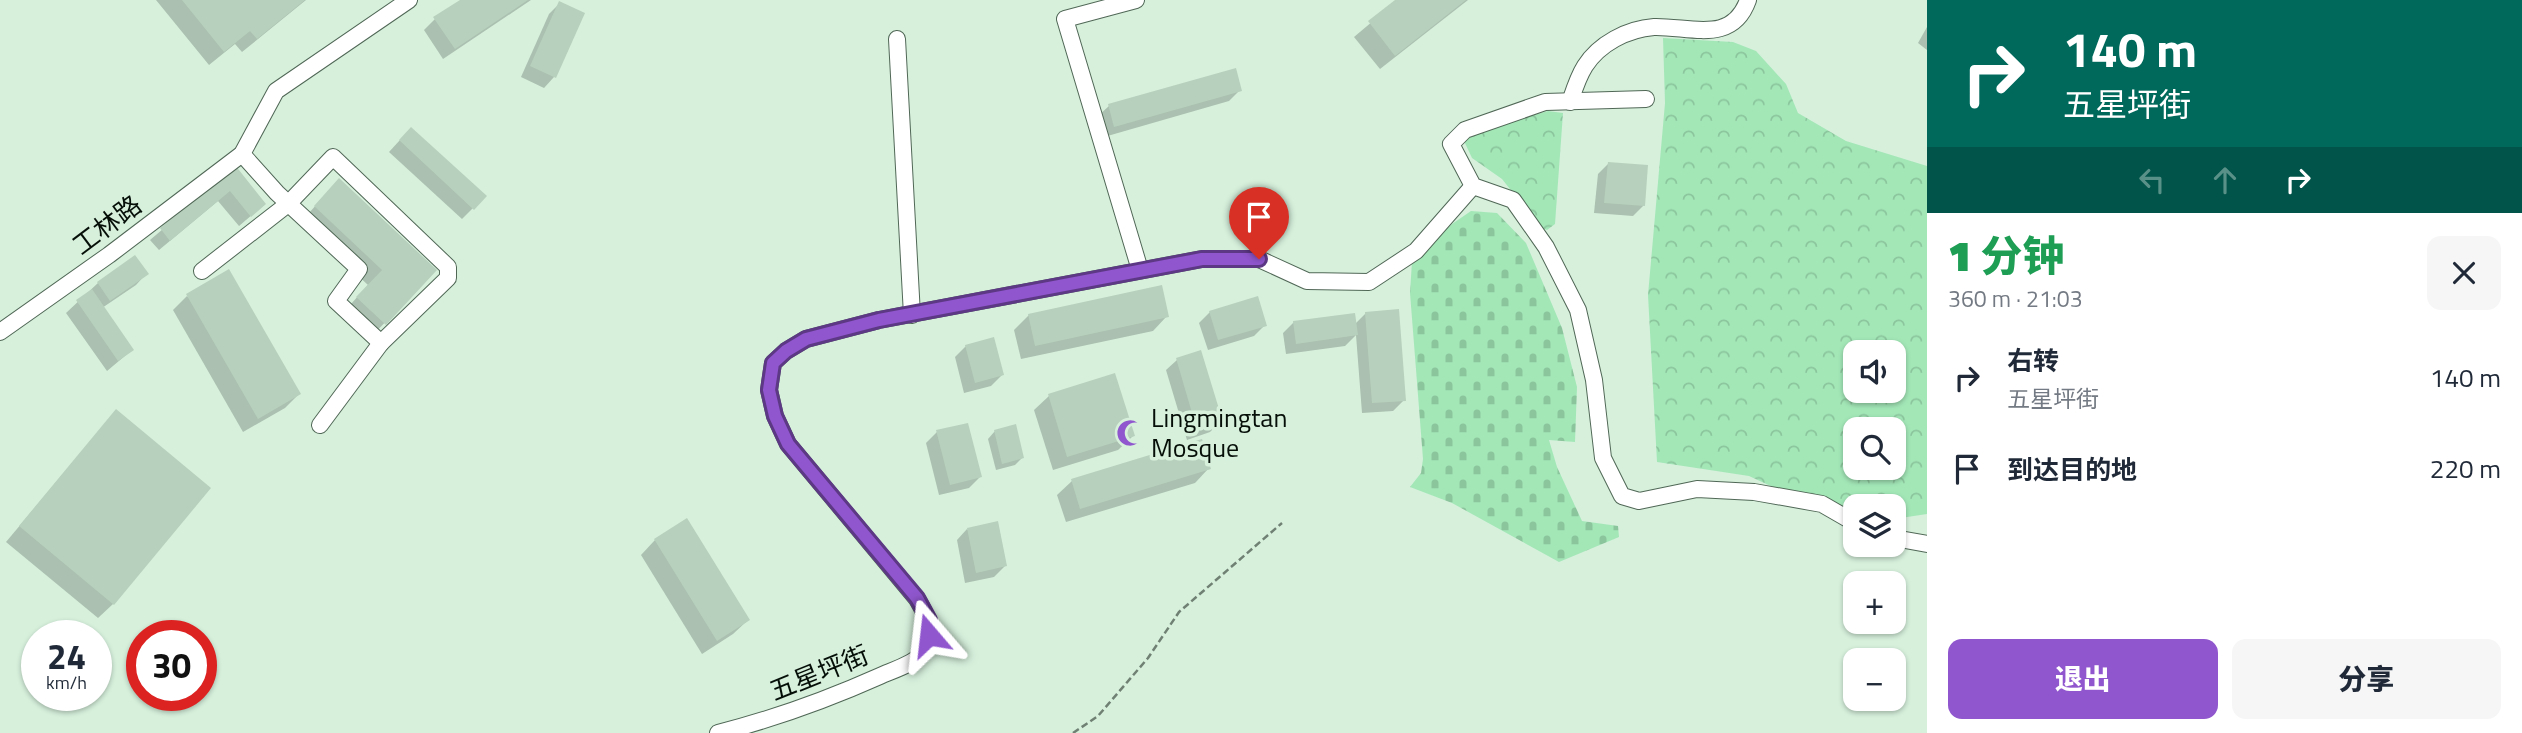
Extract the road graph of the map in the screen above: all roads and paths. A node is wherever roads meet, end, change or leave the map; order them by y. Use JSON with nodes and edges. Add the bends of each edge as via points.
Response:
{"nodes":[{"id":1,"x":409,"y":0,"type":"edge"},
{"id":2,"x":1136,"y":0,"type":"edge"},
{"id":3,"x":1748,"y":0,"type":"edge"},
{"id":4,"x":897,"y":39,"type":"dead end"},
{"id":5,"x":1646,"y":99,"type":"dead end"},
{"id":6,"x":1570,"y":102,"type":"junction"},
{"id":7,"x":242,"y":155,"type":"junction"},
{"id":8,"x":1473,"y":186,"type":"junction"},
{"id":9,"x":288,"y":204,"type":"junction"},
{"id":10,"x":1140,"y":270,"type":"junction"},
{"id":11,"x":202,"y":271,"type":"dead end"},
{"id":12,"x":912,"y":315,"type":"junction"},
{"id":13,"x":0,"y":332,"type":"edge"},
{"id":14,"x":381,"y":343,"type":"junction"},
{"id":15,"x":320,"y":425,"type":"dead end"},
{"id":16,"x":1843,"y":516,"type":"edge"},
{"id":17,"x":1282,"y":523,"type":"dead end"},
{"id":18,"x":1906,"y":540,"type":"edge"},
{"id":19,"x":1927,"y":544,"type":"edge"},
{"id":20,"x":718,"y":733,"type":"edge"},
{"id":21,"x":1073,"y":733,"type":"edge"}],
"edges":[{"from":1,"to":7,"type":"street","via":[[276,91]]},
{"from":2,"to":10,"type":"street","via":[[1065,19]]},
{"from":3,"to":6,"type":"street","via":[[1740,16],[1719,29],[1654,27],[1611,41],[1583,68]]},
{"from":4,"to":12,"type":"street"},
{"from":5,"to":6,"type":"street"},
{"from":6,"to":8,"type":"street","via":[[1545,103],[1465,130],[1451,144]]},
{"from":7,"to":9,"type":"street"},
{"from":7,"to":13,"type":"street","name":"工林路"},
{"from":8,"to":10,"type":"street","name":"五星坪街","via":[[1416,250],[1369,282],[1307,281],[1259,259],[1202,259]]},
{"from":8,"to":16,"type":"street","via":[[1513,200],[1546,247],[1578,310],[1594,380],[1603,458],[1622,496],[1639,502],[1697,489],[1754,492],[1822,505]]},
{"from":9,"to":11,"type":"street"},
{"from":9,"to":14,"type":"street","via":[[359,269],[336,302]]},
{"from":9,"to":14,"type":"street","via":[[332,157],[448,267],[448,278]]},
{"from":10,"to":12,"type":"street","name":"五星坪街"},
{"from":12,"to":20,"type":"street","name":"五星坪街","via":[[806,339],[773,363],[769,390],[788,444],[917,598],[929,620],[925,650],[908,663],[822,702]]},
{"from":14,"to":15,"type":"street"},
{"from":17,"to":21,"type":"path","via":[[1179,612],[1148,658],[1098,716]]},
{"from":18,"to":19,"type":"street"}]}
